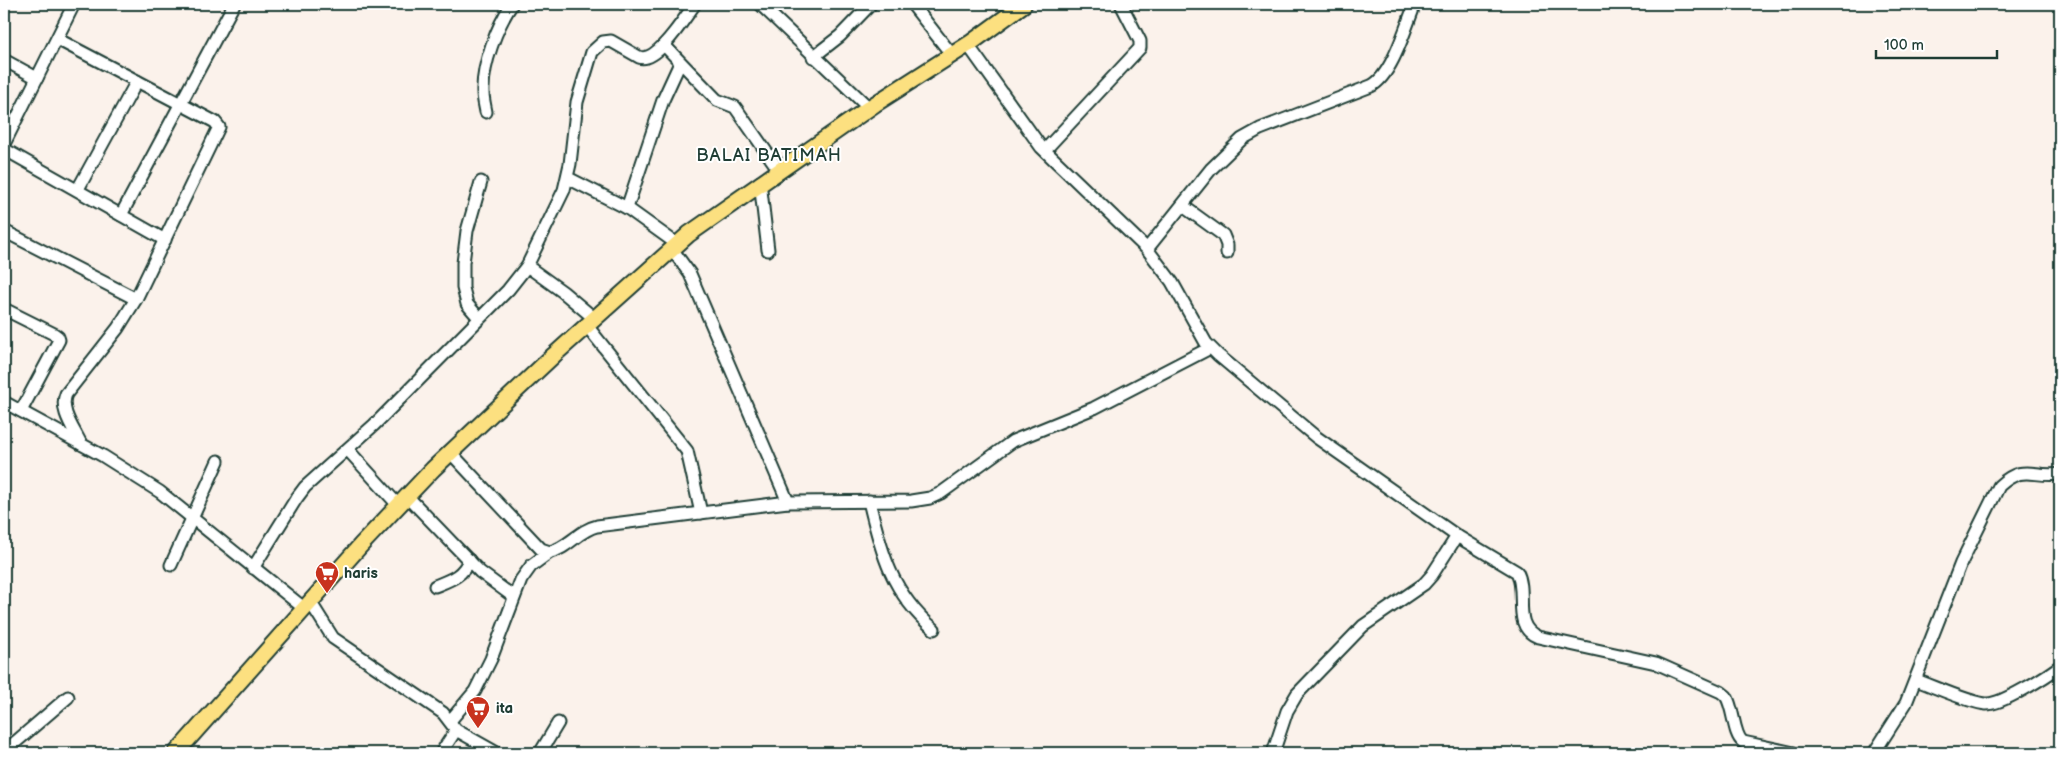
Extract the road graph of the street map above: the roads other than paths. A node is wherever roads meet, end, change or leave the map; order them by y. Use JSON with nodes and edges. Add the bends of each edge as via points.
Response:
{"nodes":[{"id":1,"x":74,"y":4,"type":"edge"},
{"id":2,"x":233,"y":4,"type":"edge"},
{"id":3,"x":512,"y":4,"type":"edge"},
{"id":4,"x":695,"y":4,"type":"edge"},
{"id":5,"x":760,"y":4,"type":"edge"},
{"id":6,"x":871,"y":4,"type":"edge"},
{"id":7,"x":912,"y":4,"type":"edge"},
{"id":8,"x":1024,"y":4,"type":"edge"},
{"id":9,"x":1120,"y":4,"type":"edge"},
{"id":10,"x":1415,"y":4,"type":"edge"},
{"id":11,"x":56,"y":39,"type":"junction"},
{"id":12,"x":664,"y":45,"type":"junction"},
{"id":13,"x":968,"y":45,"type":"junction"},
{"id":14,"x":952,"y":55,"type":"junction"},
{"id":15,"x":813,"y":57,"type":"junction"},
{"id":16,"x":4,"y":60,"type":"edge"},
{"id":17,"x":680,"y":63,"type":"junction"},
{"id":18,"x":37,"y":78,"type":"junction"},
{"id":19,"x":137,"y":81,"type":"junction"},
{"id":20,"x":180,"y":105,"type":"junction"},
{"id":21,"x":869,"y":108,"type":"junction"},
{"id":22,"x":486,"y":112,"type":"dead end"},
{"id":23,"x":4,"y":144,"type":"edge"},
{"id":24,"x":4,"y":149,"type":"edge"},
{"id":25,"x":1045,"y":150,"type":"junction"},
{"id":26,"x":779,"y":170,"type":"junction"},
{"id":27,"x":568,"y":178,"type":"junction"},
{"id":28,"x":482,"y":182,"type":"dead end"},
{"id":29,"x":760,"y":182,"type":"junction"},
{"id":30,"x":78,"y":189,"type":"junction"},
{"id":31,"x":1183,"y":206,"type":"junction"},
{"id":32,"x":626,"y":208,"type":"junction"},
{"id":33,"x":120,"y":215,"type":"junction"},
{"id":34,"x":4,"y":231,"type":"edge"},
{"id":35,"x":165,"y":240,"type":"junction"},
{"id":36,"x":675,"y":246,"type":"junction"},
{"id":37,"x":768,"y":250,"type":"dead end"},
{"id":38,"x":1147,"y":250,"type":"junction"},
{"id":39,"x":1227,"y":253,"type":"dead end"},
{"id":40,"x":527,"y":266,"type":"junction"},
{"id":41,"x":136,"y":299,"type":"junction"},
{"id":42,"x":4,"y":309,"type":"edge"},
{"id":43,"x":479,"y":318,"type":"junction"},
{"id":44,"x":591,"y":323,"type":"junction"},
{"id":45,"x":1210,"y":348,"type":"junction"},
{"id":46,"x":4,"y":402,"type":"edge"},
{"id":47,"x":21,"y":411,"type":"junction"},
{"id":48,"x":81,"y":444,"type":"junction"},
{"id":49,"x":348,"y":450,"type":"junction"},
{"id":50,"x":450,"y":452,"type":"junction"},
{"id":51,"x":218,"y":461,"type":"dead end"},
{"id":52,"x":2060,"y":474,"type":"edge"},
{"id":53,"x":402,"y":501,"type":"junction"},
{"id":54,"x":869,"y":501,"type":"junction"},
{"id":55,"x":788,"y":502,"type":"junction"},
{"id":56,"x":701,"y":513,"type":"junction"},
{"id":57,"x":192,"y":518,"type":"junction"},
{"id":58,"x":1457,"y":536,"type":"junction"},
{"id":59,"x":550,"y":552,"type":"junction"},
{"id":60,"x":469,"y":560,"type":"junction"},
{"id":61,"x":171,"y":565,"type":"dead end"},
{"id":62,"x":253,"y":568,"type":"junction"},
{"id":63,"x":435,"y":586,"type":"dead end"},
{"id":64,"x":514,"y":597,"type":"junction"},
{"id":65,"x":308,"y":606,"type":"junction"},
{"id":66,"x":934,"y":629,"type":"dead end"},
{"id":67,"x":2060,"y":666,"type":"edge"},
{"id":68,"x":1916,"y":680,"type":"junction"},
{"id":69,"x":68,"y":697,"type":"dead end"},
{"id":70,"x":558,"y":723,"type":"dead end"},
{"id":71,"x":453,"y":726,"type":"junction"},
{"id":72,"x":4,"y":752,"type":"edge"},
{"id":73,"x":176,"y":753,"type":"edge"},
{"id":74,"x":441,"y":753,"type":"edge"},
{"id":75,"x":497,"y":753,"type":"edge"},
{"id":76,"x":540,"y":753,"type":"edge"},
{"id":77,"x":1273,"y":753,"type":"edge"},
{"id":78,"x":1794,"y":753,"type":"edge"},
{"id":79,"x":1874,"y":753,"type":"edge"}],
"edges":[{"from":1,"to":11,"type":"street"},
{"from":2,"to":20,"type":"street"},
{"from":3,"to":22,"type":"street","via":[[502,19],[485,74],[482,93]]},
{"from":4,"to":12,"type":"street"},
{"from":5,"to":15,"type":"street"},
{"from":6,"to":15,"type":"street","via":[[840,36]]},
{"from":7,"to":14,"type":"street"},
{"from":8,"to":13,"type":"main road"},
{"from":9,"to":25,"type":"street","via":[[1140,40],[1140,48]]},
{"from":10,"to":31,"type":"street","via":[[1380,81],[1242,139],[1220,159]]},
{"from":11,"to":18,"type":"street"},
{"from":11,"to":19,"type":"street"},
{"from":12,"to":17,"type":"street"},
{"from":12,"to":27,"type":"street","via":[[646,58],[611,41],[602,42],[592,52],[578,102]]},
{"from":13,"to":14,"type":"main road"},
{"from":13,"to":25,"type":"street"},
{"from":14,"to":21,"type":"main road"},
{"from":15,"to":21,"type":"street"},
{"from":16,"to":18,"type":"street"},
{"from":17,"to":26,"type":"street","via":[[717,100],[735,107]]},
{"from":17,"to":32,"type":"street","via":[[663,100]]},
{"from":18,"to":23,"type":"street"},
{"from":19,"to":20,"type":"street"},
{"from":19,"to":30,"type":"street"},
{"from":20,"to":33,"type":"street"},
{"from":20,"to":35,"type":"street","via":[[219,127]]},
{"from":21,"to":26,"type":"main road"},
{"from":24,"to":30,"type":"street"},
{"from":25,"to":38,"type":"street"},
{"from":26,"to":29,"type":"main road"},
{"from":27,"to":32,"type":"street"},
{"from":27,"to":40,"type":"street"},
{"from":28,"to":43,"type":"street","via":[[467,231],[463,288],[467,304]]},
{"from":29,"to":36,"type":"main road"},
{"from":29,"to":37,"type":"street"},
{"from":30,"to":33,"type":"street"},
{"from":31,"to":38,"type":"street"},
{"from":31,"to":39,"type":"street","via":[[1223,236],[1228,245]]},
{"from":32,"to":36,"type":"street"},
{"from":33,"to":35,"type":"street"},
{"from":34,"to":41,"type":"street"},
{"from":35,"to":41,"type":"street"},
{"from":36,"to":44,"type":"main road"},
{"from":36,"to":55,"type":"street"},
{"from":38,"to":45,"type":"street","via":[[1172,282]]},
{"from":40,"to":43,"type":"street"},
{"from":40,"to":44,"type":"street","via":[[563,292]]},
{"from":41,"to":48,"type":"street","via":[[65,397],[66,412]]},
{"from":42,"to":47,"type":"street","via":[[58,336],[59,340]]},
{"from":43,"to":49,"type":"street"},
{"from":44,"to":50,"type":"main road"},
{"from":44,"to":56,"type":"street","via":[[688,451]]},
{"from":45,"to":54,"type":"street","via":[[1094,408],[1013,441],[935,496],[920,500]]},
{"from":45,"to":58,"type":"street","via":[[1307,430]]},
{"from":46,"to":47,"type":"street"},
{"from":47,"to":48,"type":"street"},
{"from":48,"to":57,"type":"street","via":[[155,488]]},
{"from":49,"to":53,"type":"street"},
{"from":49,"to":62,"type":"street","via":[[300,493]]},
{"from":50,"to":53,"type":"main road"},
{"from":50,"to":59,"type":"street","via":[[541,549]]},
{"from":51,"to":57,"type":"street"},
{"from":52,"to":68,"type":"street","via":[[2022,472],[1999,486],[1961,563]]},
{"from":53,"to":60,"type":"street"},
{"from":53,"to":65,"type":"main road"},
{"from":54,"to":55,"type":"street"},
{"from":54,"to":66,"type":"street","via":[[880,548],[890,573],[906,602]]},
{"from":55,"to":56,"type":"street"},
{"from":56,"to":59,"type":"street","via":[[590,528]]},
{"from":57,"to":61,"type":"street"},
{"from":57,"to":62,"type":"street"},
{"from":58,"to":77,"type":"street","via":[[1424,584],[1363,626],[1297,694],[1286,710]]},
{"from":58,"to":78,"type":"street","via":[[1517,572],[1522,622],[1532,634],[1667,667],[1726,696],[1738,736],[1744,742]]},
{"from":59,"to":64,"type":"street","via":[[531,566]]},
{"from":60,"to":63,"type":"street","via":[[462,573]]},
{"from":60,"to":64,"type":"street"},
{"from":62,"to":65,"type":"street"},
{"from":64,"to":71,"type":"street","via":[[491,659]]},
{"from":65,"to":71,"type":"street","via":[[333,638],[443,713]]},
{"from":65,"to":73,"type":"main road"},
{"from":67,"to":68,"type":"street","via":[[2046,677],[1986,704]]},
{"from":68,"to":79,"type":"street","via":[[1906,703]]},
{"from":69,"to":72,"type":"street"},
{"from":70,"to":76,"type":"street"},
{"from":71,"to":74,"type":"street"},
{"from":71,"to":75,"type":"street"}]}
